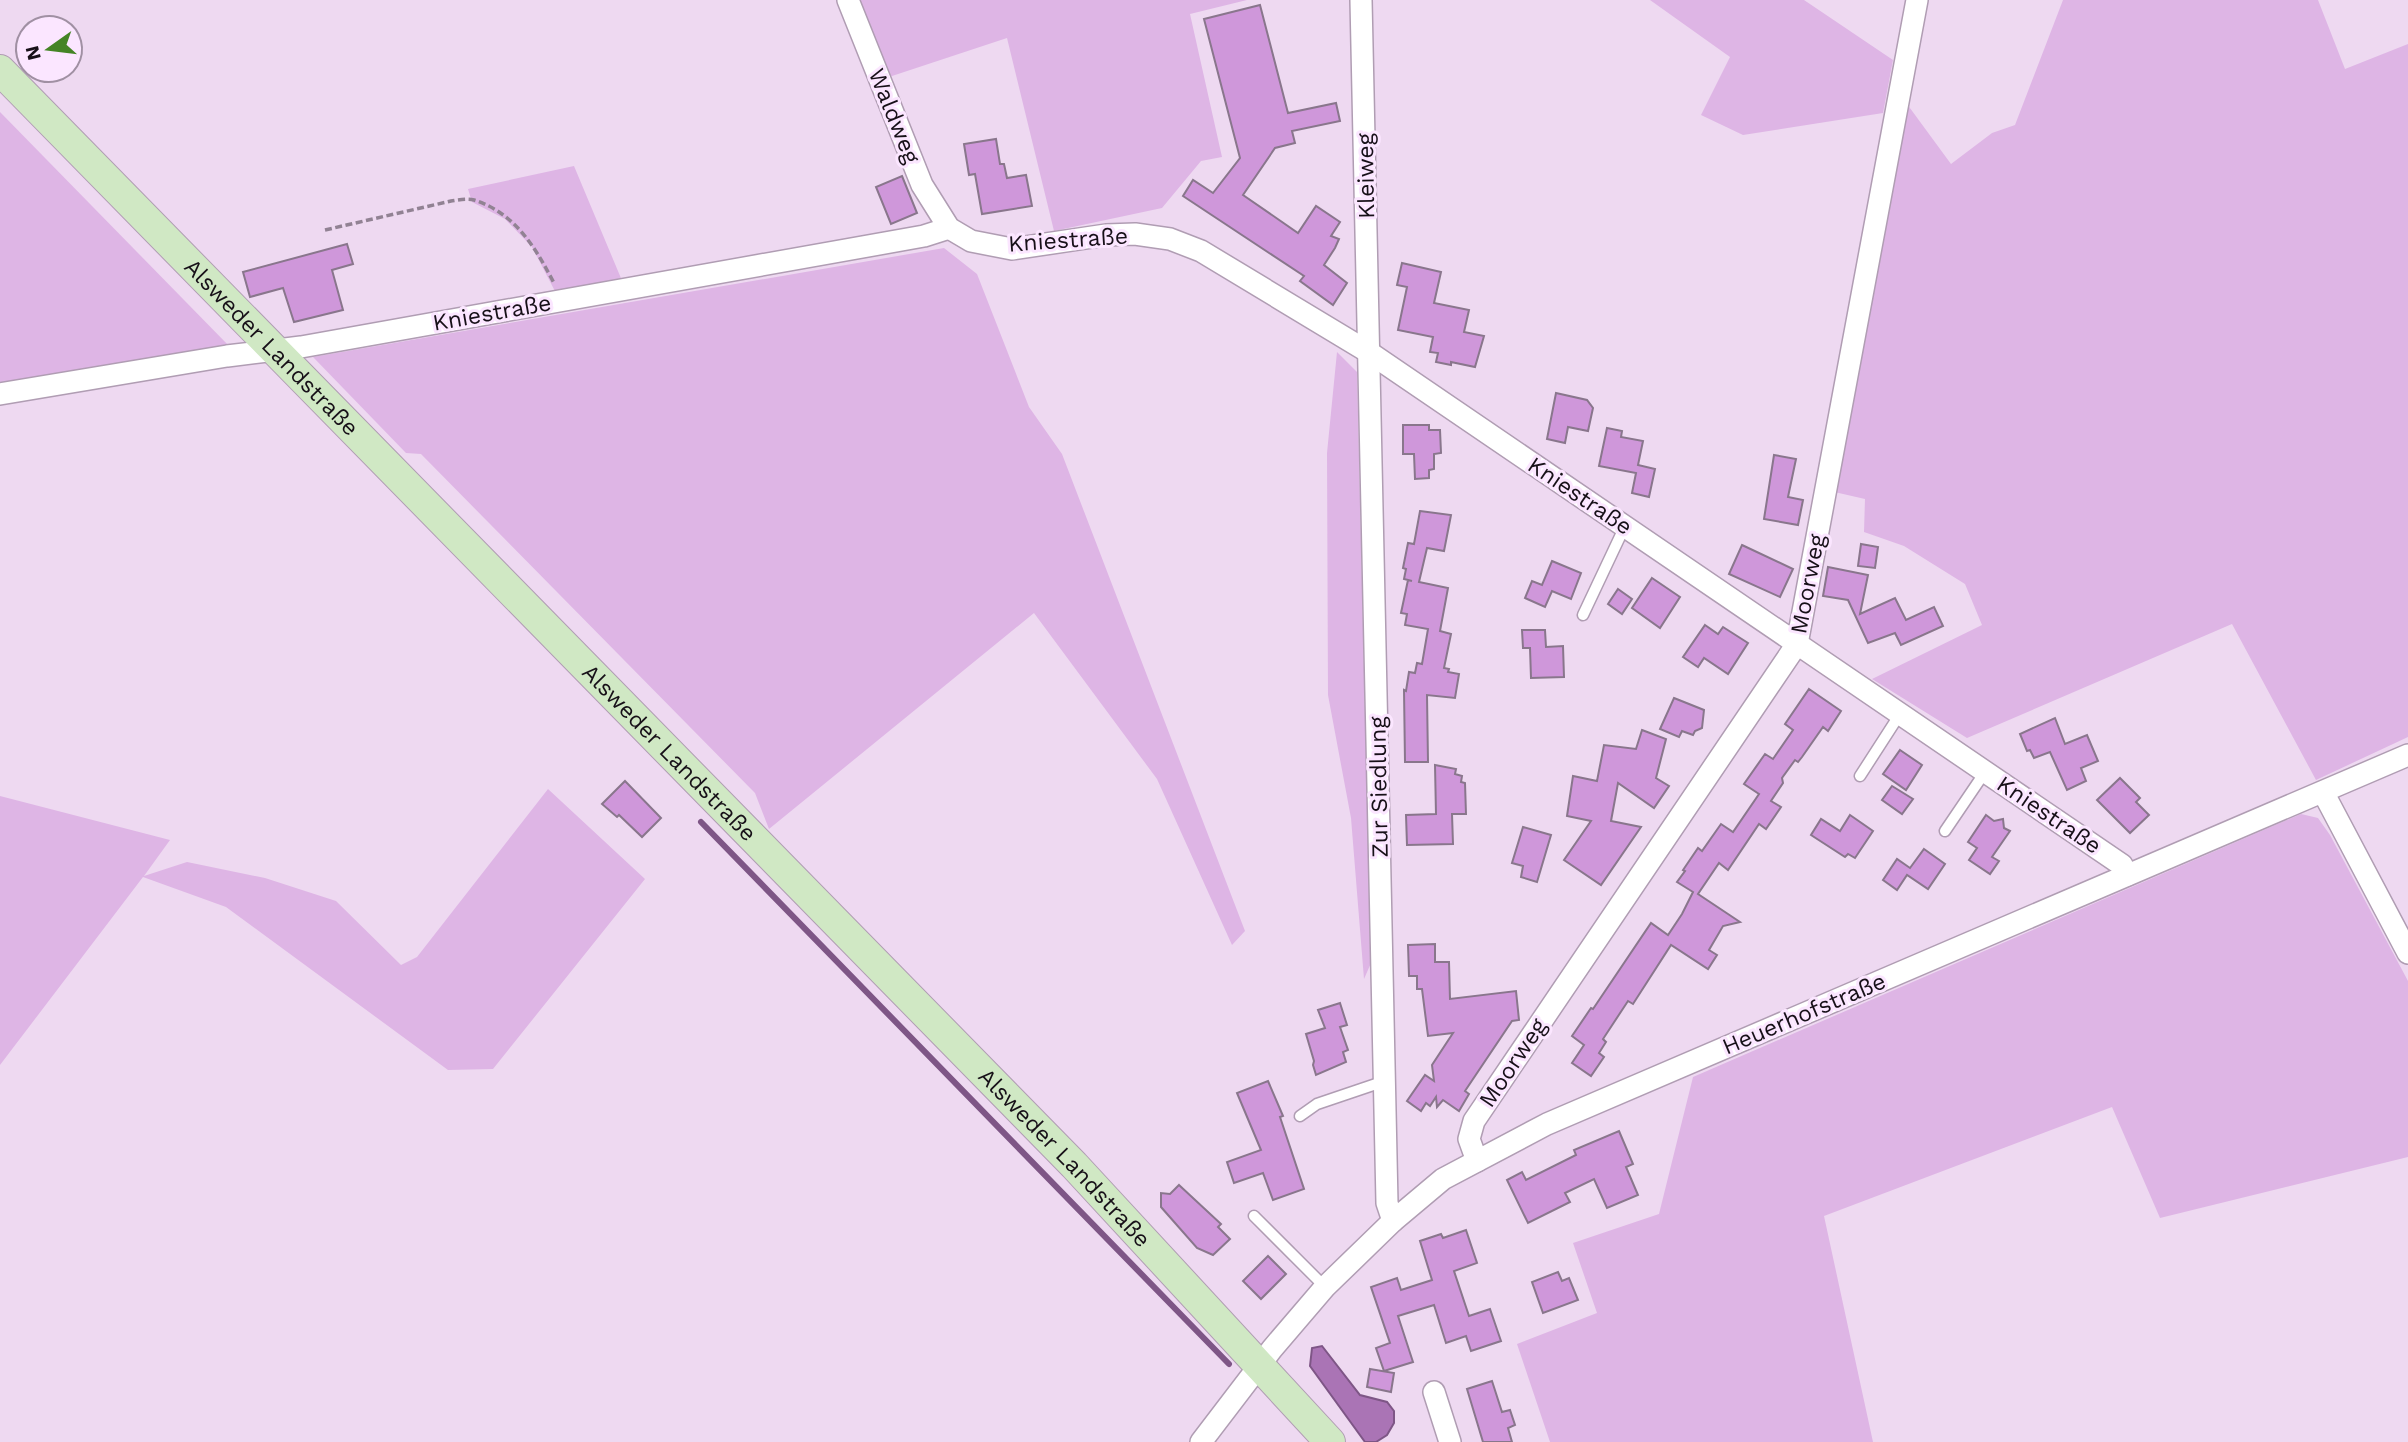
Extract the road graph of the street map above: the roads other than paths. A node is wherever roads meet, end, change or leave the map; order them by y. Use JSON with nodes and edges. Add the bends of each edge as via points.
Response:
{"nodes":[{"id":1,"x":848,"y":0,"type":"edge"},
{"id":2,"x":1361,"y":0,"type":"edge"},
{"id":3,"x":1917,"y":0,"type":"edge"},
{"id":4,"x":0,"y":70,"type":"edge"},
{"id":5,"x":949,"y":228,"type":"junction"},
{"id":6,"x":275,"y":351,"type":"junction"},
{"id":7,"x":1370,"y":353,"type":"junction"},
{"id":8,"x":0,"y":394,"type":"edge"},
{"id":9,"x":1625,"y":526,"type":"junction"},
{"id":10,"x":1583,"y":615,"type":"dead end"},
{"id":11,"x":1797,"y":644,"type":"junction"},
{"id":12,"x":1900,"y":714,"type":"junction"},
{"id":13,"x":2408,"y":755,"type":"edge"},
{"id":14,"x":1985,"y":772,"type":"junction"},
{"id":15,"x":1860,"y":776,"type":"dead end"},
{"id":16,"x":2323,"y":792,"type":"junction"},
{"id":17,"x":1945,"y":831,"type":"dead end"},
{"id":18,"x":2127,"y":875,"type":"junction"},
{"id":19,"x":2408,"y":953,"type":"edge"},
{"id":20,"x":1385,"y":1081,"type":"junction"},
{"id":21,"x":1300,"y":1116,"type":"dead end"},
{"id":22,"x":1477,"y":1161,"type":"junction"},
{"id":23,"x":1254,"y":1216,"type":"dead end"},
{"id":24,"x":1393,"y":1221,"type":"junction"},
{"id":25,"x":1325,"y":1287,"type":"junction"},
{"id":26,"x":1261,"y":1364,"type":"junction"},
{"id":27,"x":1434,"y":1392,"type":"dead end"},
{"id":28,"x":1201,"y":1442,"type":"edge"},
{"id":29,"x":1330,"y":1442,"type":"edge"},
{"id":30,"x":1450,"y":1442,"type":"edge"}],
"edges":[{"from":1,"to":5,"type":"street","name":"Waldweg","via":[[922,185]]},
{"from":2,"to":7,"type":"street","name":"Kleiweg"},
{"from":3,"to":11,"type":"street","name":"Moorweg"},
{"from":4,"to":6,"type":"street","name":"Alsweder Landstraße"},
{"from":5,"to":6,"type":"street","name":"Kniestraße"},
{"from":5,"to":7,"type":"street","name":"Kniestraße","via":[[971,241],[1012,248],[1105,235],[1170,239],[1201,251]]},
{"from":6,"to":8,"type":"street","name":"Kniestraße"},
{"from":6,"to":26,"type":"street","name":"Alsweder Landstraße","via":[[1074,1165]]},
{"from":7,"to":9,"type":"street","name":"Kniestraße"},
{"from":7,"to":20,"type":"street","name":"Zur Siedlung"},
{"from":9,"to":10,"type":"lane"},
{"from":9,"to":11,"type":"street","name":"Kniestraße"},
{"from":11,"to":12,"type":"street","name":"Kniestraße"},
{"from":11,"to":22,"type":"street","name":"Moorweg","via":[[1474,1121],[1469,1139]]},
{"from":12,"to":14,"type":"street","name":"Kniestraße"},
{"from":12,"to":15,"type":"lane"},
{"from":13,"to":16,"type":"street","name":"Heuerhofstraße"},
{"from":14,"to":17,"type":"lane"},
{"from":14,"to":18,"type":"street","name":"Kniestraße","via":[[2122,865]]},
{"from":16,"to":18,"type":"street","name":"Heuerhofstraße"},
{"from":16,"to":19,"type":"street"},
{"from":18,"to":22,"type":"street","name":"Heuerhofstraße","via":[[1558,1119]]},
{"from":20,"to":21,"type":"lane","via":[[1317,1104]]},
{"from":20,"to":24,"type":"street","name":"Zur Siedlung","via":[[1387,1203]]},
{"from":22,"to":24,"type":"street","name":"Heuerhofstraße","via":[[1443,1180]]},
{"from":23,"to":25,"type":"lane"},
{"from":24,"to":25,"type":"street","name":"Heuerhofstraße"},
{"from":25,"to":26,"type":"street","name":"Heuerhofstraße"},
{"from":26,"to":28,"type":"street","name":"Heuerhofstraße"},
{"from":26,"to":29,"type":"street","name":"Alsweder Landstraße"},
{"from":27,"to":30,"type":"street"}]}
